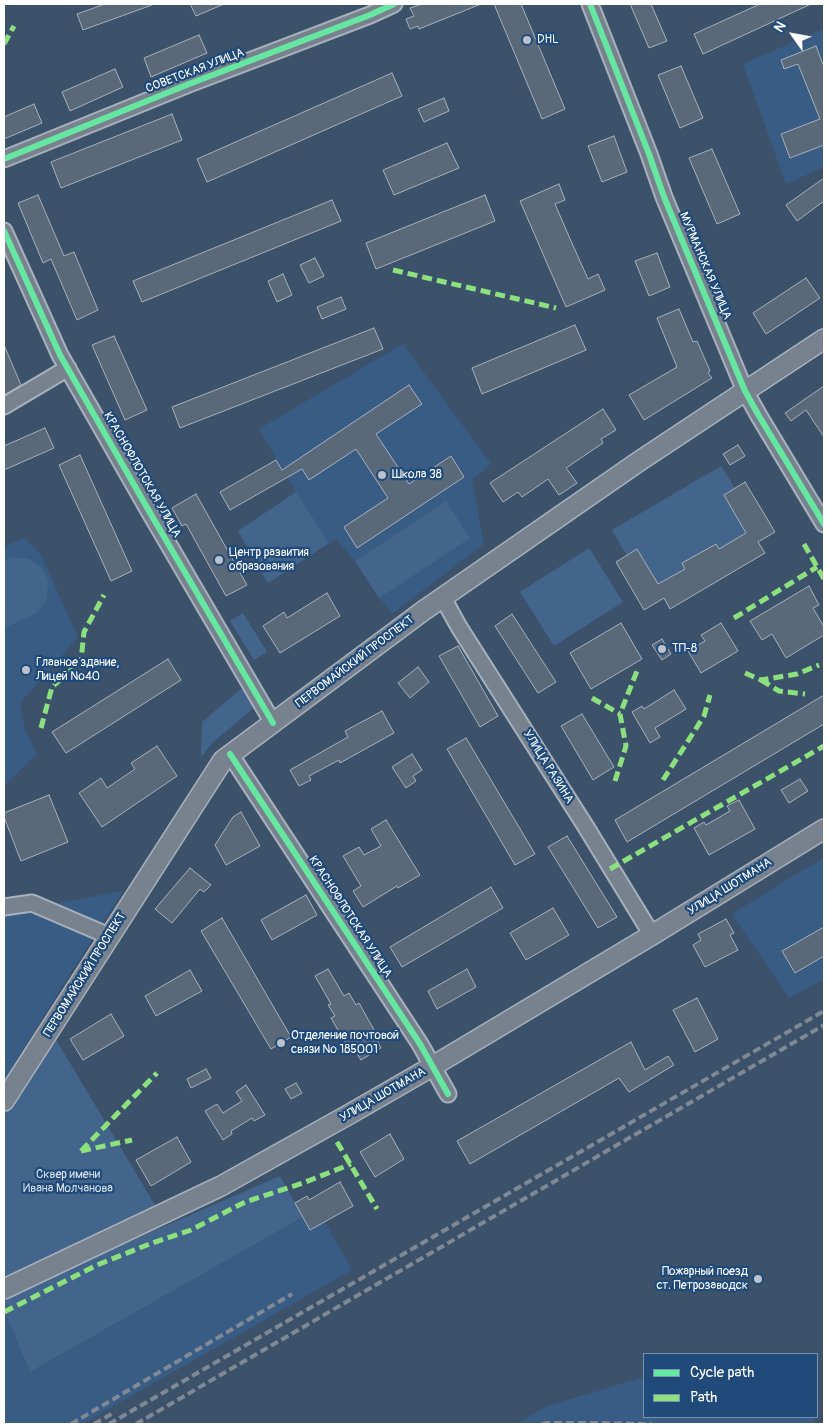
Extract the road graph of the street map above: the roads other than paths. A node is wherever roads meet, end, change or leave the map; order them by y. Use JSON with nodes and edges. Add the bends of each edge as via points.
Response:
{"nodes":[{"id":1,"x":394,"y":4,"type":"edge"},
{"id":2,"x":590,"y":4,"type":"edge"},
{"id":3,"x":4,"y":159,"type":"edge"},
{"id":4,"x":4,"y":231,"type":"edge"},
{"id":5,"x":824,"y":339,"type":"edge"},
{"id":6,"x":68,"y":368,"type":"junction"},
{"id":7,"x":746,"y":391,"type":"junction"},
{"id":8,"x":4,"y":406,"type":"edge"},
{"id":9,"x":824,"y":524,"type":"edge"},
{"id":10,"x":442,"y":598,"type":"junction"},
{"id":11,"x":273,"y":723,"type":"junction"},
{"id":12,"x":230,"y":754,"type":"junction"},
{"id":13,"x":824,"y":829,"type":"edge"},
{"id":14,"x":4,"y":907,"type":"edge"},
{"id":15,"x":109,"y":936,"type":"junction"},
{"id":16,"x":652,"y":936,"type":"junction"},
{"id":17,"x":433,"y":1066,"type":"junction"},
{"id":18,"x":448,"y":1094,"type":"dead end"},
{"id":19,"x":4,"y":1101,"type":"edge"},
{"id":20,"x":4,"y":1289,"type":"edge"}],
"edges":[{"from":1,"to":3,"type":"street","name":"СОВЕТСКАЯ УЛИЦА"},
{"from":2,"to":7,"type":"street","name":"МУРМАНСКАЯ УЛИЦА","via":[[664,197]]},
{"from":4,"to":6,"type":"street","name":"КРАСНОФЛОТСКАЯ УЛИЦА"},
{"from":5,"to":7,"type":"main road","name":"ПЕРВОМАЙСКИЙ ПРОСПЕКТ"},
{"from":6,"to":8,"type":"street"},
{"from":6,"to":11,"type":"street","name":"КРАСНОФЛОТСКАЯ УЛИЦА"},
{"from":7,"to":9,"type":"street","name":"МУРМАНСКАЯ УЛИЦА"},
{"from":7,"to":10,"type":"main road","name":"ПЕРВОМАЙСКИЙ ПРОСПЕКТ"},
{"from":10,"to":11,"type":"main road","name":"ПЕРВОМАЙСКИЙ ПРОСПЕКТ"},
{"from":10,"to":16,"type":"street","name":"УЛИЦА РАЗИНА"},
{"from":11,"to":12,"type":"main road","name":"ПЕРВОМАЙСКИЙ ПРОСПЕКТ"},
{"from":12,"to":15,"type":"main road","name":"ПЕРВОМАЙСКИЙ ПРОСПЕКТ","via":[[223,760]]},
{"from":12,"to":17,"type":"street","name":"КРАСНОФЛОТСКАЯ УЛИЦА"},
{"from":13,"to":16,"type":"main road","name":"УЛИЦА ШОТМАНА"},
{"from":14,"to":15,"type":"street","via":[[32,903]]},
{"from":15,"to":19,"type":"main road","name":"ПЕРВОМАЙСКИЙ ПРОСПЕКТ"},
{"from":16,"to":17,"type":"main road","name":"УЛИЦА ШОТМАНА"},
{"from":17,"to":18,"type":"street","name":"КРАСНОФЛОТСКАЯ УЛИЦА"},
{"from":17,"to":20,"type":"main road","name":"УЛИЦА ШОТМАНА","via":[[221,1186]]}]}
